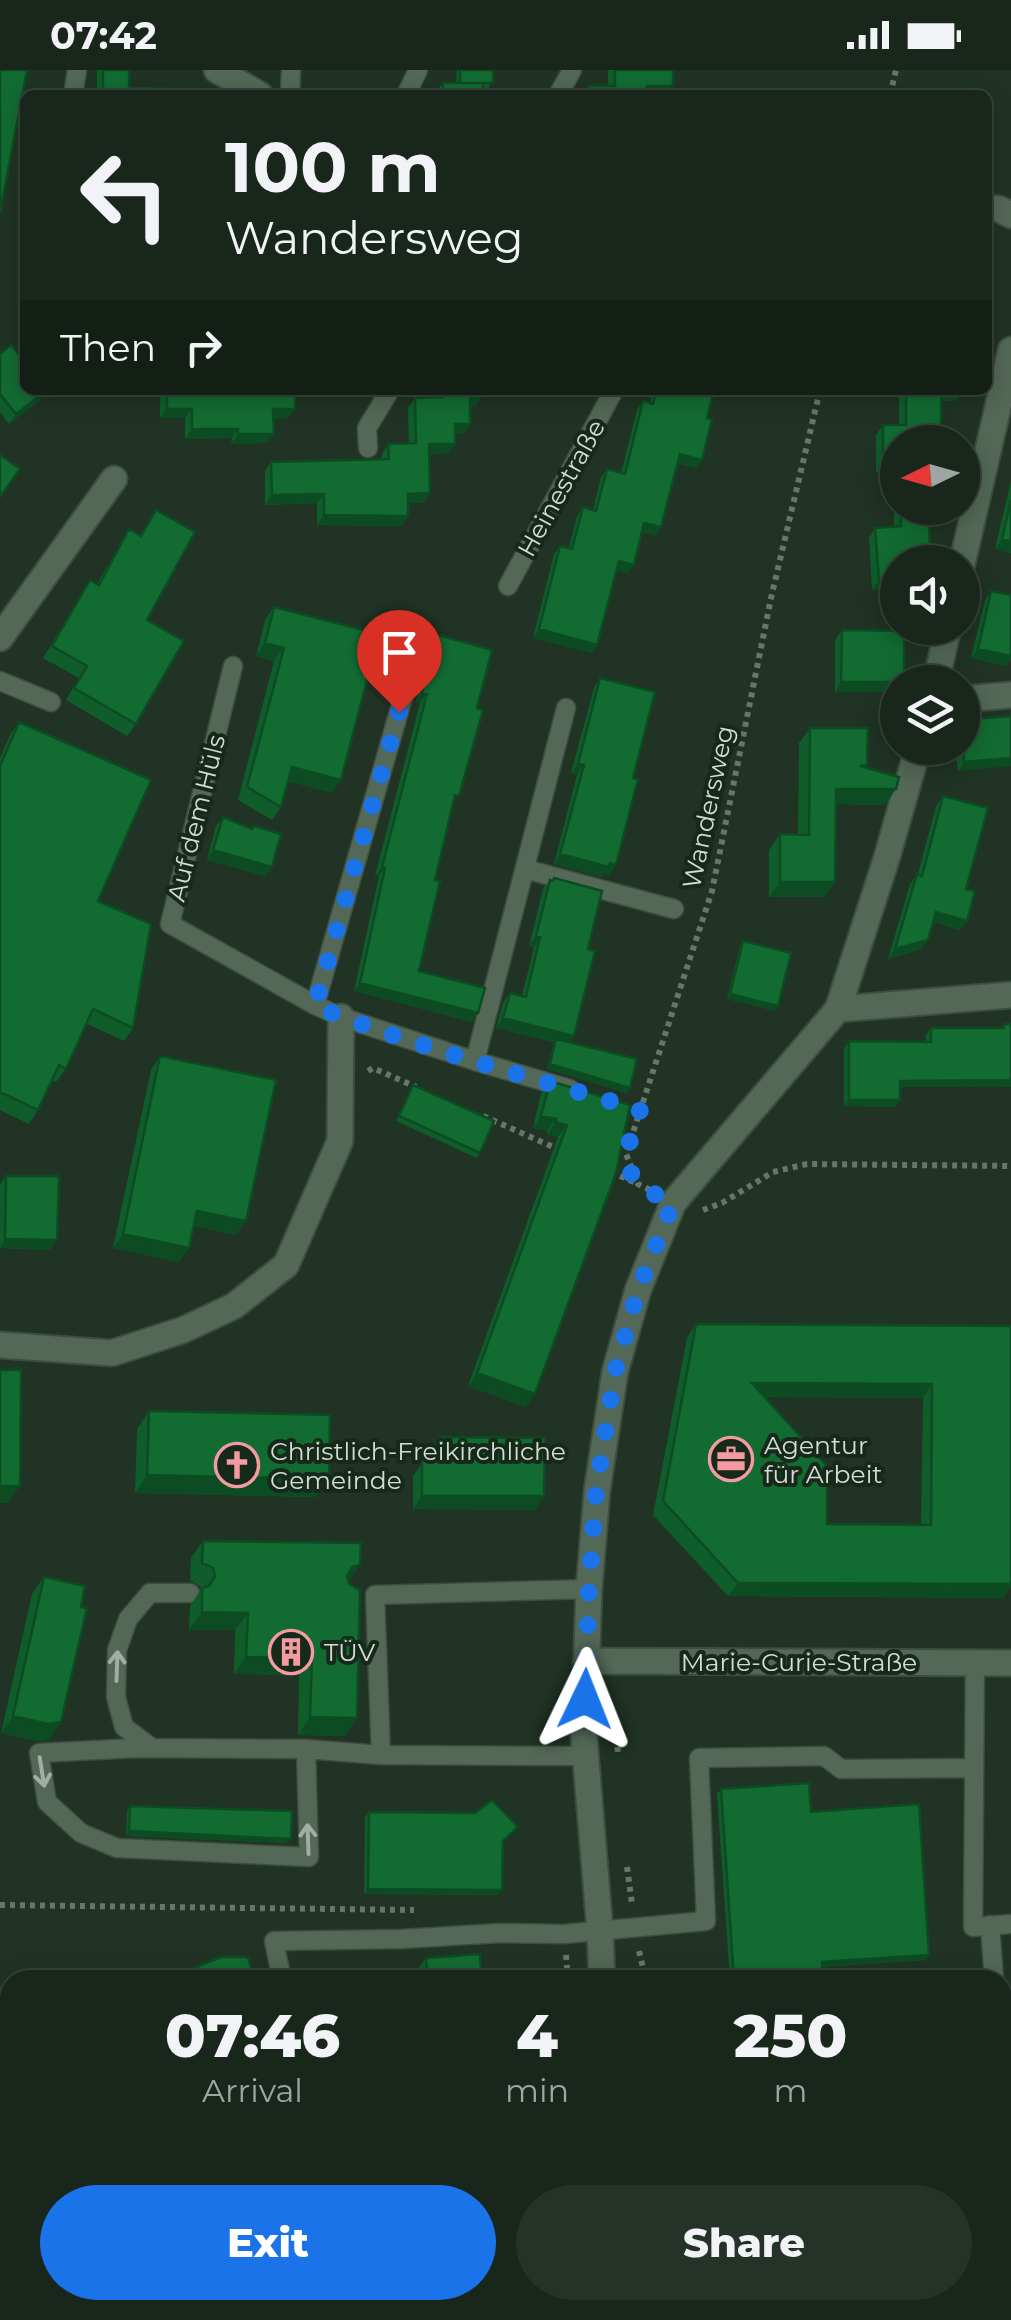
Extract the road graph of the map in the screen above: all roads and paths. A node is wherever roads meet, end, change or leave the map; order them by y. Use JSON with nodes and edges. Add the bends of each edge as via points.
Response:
{"nodes":[{"id":1,"x":217,"y":70,"type":"edge"},
{"id":2,"x":248,"y":90,"type":"edge"},
{"id":3,"x":1011,"y":350,"type":"edge"},
{"id":4,"x":387,"y":395,"type":"edge"},
{"id":5,"x":611,"y":395,"type":"edge"},
{"id":6,"x":819,"y":395,"type":"edge"},
{"id":7,"x":368,"y":448,"type":"dead end"},
{"id":8,"x":114,"y":479,"type":"dead end"},
{"id":9,"x":966,"y":545,"type":"edge"},
{"id":10,"x":508,"y":586,"type":"dead end"},
{"id":11,"x":0,"y":638,"type":"edge"},
{"id":12,"x":420,"y":638,"type":"dead end"},
{"id":13,"x":233,"y":666,"type":"dead end"},
{"id":14,"x":0,"y":681,"type":"edge"},
{"id":15,"x":1011,"y":695,"type":"edge"},
{"id":16,"x":980,"y":697,"type":"edge"},
{"id":17,"x":50,"y":702,"type":"dead end"},
{"id":18,"x":566,"y":708,"type":"dead end"},
{"id":19,"x":913,"y":765,"type":"edge"},
{"id":20,"x":525,"y":870,"type":"junction"},
{"id":21,"x":674,"y":908,"type":"dead end"},
{"id":22,"x":1011,"y":995,"type":"edge"},
{"id":23,"x":315,"y":1006,"type":"junction"},
{"id":24,"x":838,"y":1009,"type":"junction"},
{"id":25,"x":341,"y":1016,"type":"junction"},
{"id":26,"x":475,"y":1061,"type":"junction"},
{"id":27,"x":341,"y":1088,"type":"junction"},
{"id":28,"x":426,"y":1092,"type":"edge"},
{"id":29,"x":632,"y":1107,"type":"junction"},
{"id":30,"x":478,"y":1114,"type":"edge"},
{"id":31,"x":567,"y":1153,"type":"edge"},
{"id":32,"x":1011,"y":1166,"type":"edge"},
{"id":33,"x":602,"y":1168,"type":"edge"},
{"id":34,"x":638,"y":1184,"type":"junction"},
{"id":35,"x":673,"y":1203,"type":"junction"},
{"id":36,"x":0,"y":1345,"type":"edge"},
{"id":37,"x":589,"y":1589,"type":"junction"},
{"id":38,"x":190,"y":1593,"type":"dead end"},
{"id":39,"x":586,"y":1661,"type":"junction"},
{"id":40,"x":975,"y":1663,"type":"junction"},
{"id":41,"x":1011,"y":1663,"type":"edge"},
{"id":42,"x":617,"y":1714,"type":"dead end"},
{"id":43,"x":152,"y":1748,"type":"junction"},
{"id":44,"x":306,"y":1750,"type":"junction"},
{"id":45,"x":381,"y":1755,"type":"junction"},
{"id":46,"x":584,"y":1756,"type":"junction"},
{"id":47,"x":618,"y":1766,"type":"dead end"},
{"id":48,"x":974,"y":1768,"type":"junction"},
{"id":49,"x":626,"y":1862,"type":"dead end"},
{"id":50,"x":0,"y":1905,"type":"edge"},
{"id":51,"x":427,"y":1910,"type":"dead end"},
{"id":52,"x":1011,"y":1924,"type":"edge"},
{"id":53,"x":990,"y":1926,"type":"junction"},
{"id":54,"x":635,"y":1929,"type":"junction"},
{"id":55,"x":600,"y":1932,"type":"junction"},
{"id":56,"x":280,"y":1970,"type":"edge"},
{"id":57,"x":602,"y":1970,"type":"edge"},
{"id":58,"x":613,"y":1970,"type":"edge"},
{"id":59,"x":644,"y":1970,"type":"edge"},
{"id":60,"x":993,"y":1970,"type":"edge"}],
"edges":[{"from":1,"to":2,"type":"street"},
{"from":3,"to":9,"type":"street"},
{"from":4,"to":7,"type":"lane","via":[[368,428]]},
{"from":5,"to":10,"type":"lane","name":"Heinestraße"},
{"from":6,"to":29,"type":"path","name":"Wandersweg","via":[[712,891]]},
{"from":8,"to":11,"type":"street"},
{"from":12,"to":23,"type":"lane"},
{"from":13,"to":23,"type":"lane","name":"Auf dem Hüls","via":[[170,924]]},
{"from":14,"to":17,"type":"lane"},
{"from":15,"to":16,"type":"street"},
{"from":18,"to":20,"type":"lane"},
{"from":19,"to":24,"type":"street"},
{"from":20,"to":21,"type":"lane"},
{"from":20,"to":26,"type":"lane"},
{"from":22,"to":24,"type":"street"},
{"from":23,"to":25,"type":"lane","name":"Auf dem Hüls"},
{"from":24,"to":35,"type":"street"},
{"from":25,"to":26,"type":"lane","name":"Auf dem Hüls"},
{"from":25,"to":27,"type":"street"},
{"from":26,"to":29,"type":"lane","name":"Auf dem Hüls"},
{"from":27,"to":28,"type":"path","via":[[372,1068]]},
{"from":27,"to":36,"type":"street","via":[[340,1141],[286,1265],[234,1306],[112,1353]]},
{"from":29,"to":34,"type":"path","name":"Wandersweg","via":[[626,1154]]},
{"from":30,"to":31,"type":"path"},
{"from":32,"to":35,"type":"path","via":[[807,1164],[773,1172],[704,1210]]},
{"from":33,"to":34,"type":"path"},
{"from":34,"to":35,"type":"path"},
{"from":35,"to":37,"type":"street","via":[[615,1372]]},
{"from":37,"to":39,"type":"street"},
{"from":37,"to":45,"type":"lane","via":[[370,1595]]},
{"from":43,"to":38,"type":"lane","one_way":true,"via":[[124,1727],[116,1697],[117,1650],[128,1619],[150,1592]]},
{"from":39,"to":40,"type":"street","name":"Marie-Curie-Straße"},
{"from":39,"to":46,"type":"street"},
{"from":40,"to":41,"type":"street","name":"Marie-Curie-Straße"},
{"from":40,"to":48,"type":"lane"},
{"from":42,"to":47,"type":"path"},
{"from":43,"to":44,"type":"lane"},
{"from":43,"to":44,"type":"lane","one_way":true,"via":[[39,1753],[47,1802],[81,1833],[118,1848],[308,1857]]},
{"from":44,"to":45,"type":"lane"},
{"from":45,"to":46,"type":"lane"},
{"from":46,"to":55,"type":"street"},
{"from":48,"to":53,"type":"lane","via":[[973,1927]]},
{"from":48,"to":54,"type":"lane","via":[[841,1769],[824,1756],[699,1758],[706,1921]]},
{"from":49,"to":54,"type":"path"},
{"from":50,"to":51,"type":"path"},
{"from":52,"to":53,"type":"lane"},
{"from":53,"to":60,"type":"lane"},
{"from":54,"to":55,"type":"lane"},
{"from":54,"to":59,"type":"path"},
{"from":55,"to":56,"type":"lane","via":[[274,1941]]},
{"from":55,"to":57,"type":"street"},
{"from":55,"to":58,"type":"street"}]}
